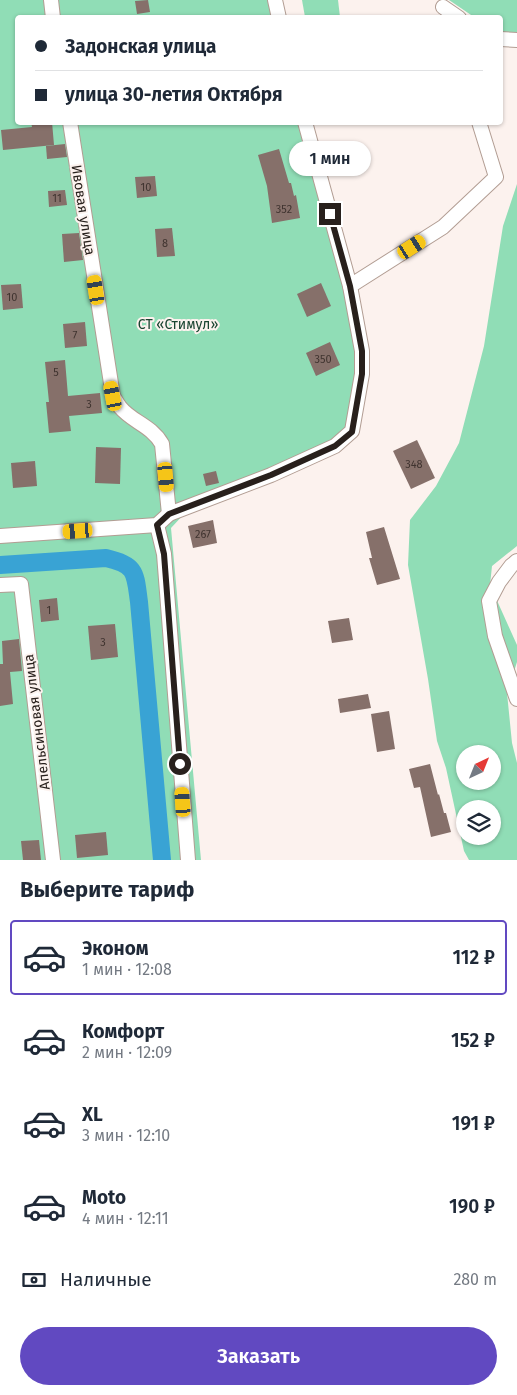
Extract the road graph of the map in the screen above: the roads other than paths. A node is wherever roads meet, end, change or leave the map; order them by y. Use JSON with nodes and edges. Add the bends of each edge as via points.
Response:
{"nodes":[{"id":1,"x":51,"y":0,"type":"edge"},
{"id":2,"x":275,"y":0,"type":"edge"},
{"id":3,"x":443,"y":8,"type":"edge"},
{"id":4,"x":53,"y":15,"type":"edge"},
{"id":5,"x":278,"y":15,"type":"edge"},
{"id":6,"x":454,"y":15,"type":"edge"},
{"id":7,"x":503,"y":39,"type":"edge"},
{"id":8,"x":517,"y":40,"type":"edge"},
{"id":9,"x":70,"y":125,"type":"edge"},
{"id":10,"x":306,"y":125,"type":"edge"},
{"id":11,"x":480,"y":125,"type":"edge"},
{"id":12,"x":350,"y":286,"type":"junction"},
{"id":13,"x":169,"y":514,"type":"junction"},
{"id":14,"x":157,"y":525,"type":"junction"},
{"id":15,"x":0,"y":536,"type":"edge"},
{"id":16,"x":517,"y":561,"type":"edge"},
{"id":17,"x":0,"y":585,"type":"edge"},
{"id":18,"x":517,"y":699,"type":"edge"},
{"id":19,"x":53,"y":860,"type":"edge"},
{"id":20,"x":188,"y":860,"type":"edge"}],
"edges":[{"from":1,"to":4,"type":"street"},
{"from":2,"to":5,"type":"street"},
{"from":3,"to":6,"type":"street"},
{"from":7,"to":8,"type":"street"},
{"from":9,"to":13,"type":"street","name":"Ивовая улица","via":[[113,396],[120,408],[148,427],[162,444]]},
{"from":10,"to":12,"type":"street"},
{"from":11,"to":12,"type":"street","via":[[496,177],[443,227]]},
{"from":12,"to":13,"type":"street","via":[[363,364],[352,432],[335,446],[271,475]]},
{"from":13,"to":14,"type":"street"},
{"from":14,"to":15,"type":"street"},
{"from":14,"to":20,"type":"street","via":[[164,554]]},
{"from":16,"to":18,"type":"street","via":[[499,582],[489,601],[494,636]]},
{"from":17,"to":19,"type":"street","name":"Апельсиновая улица","via":[[21,584]]}]}
